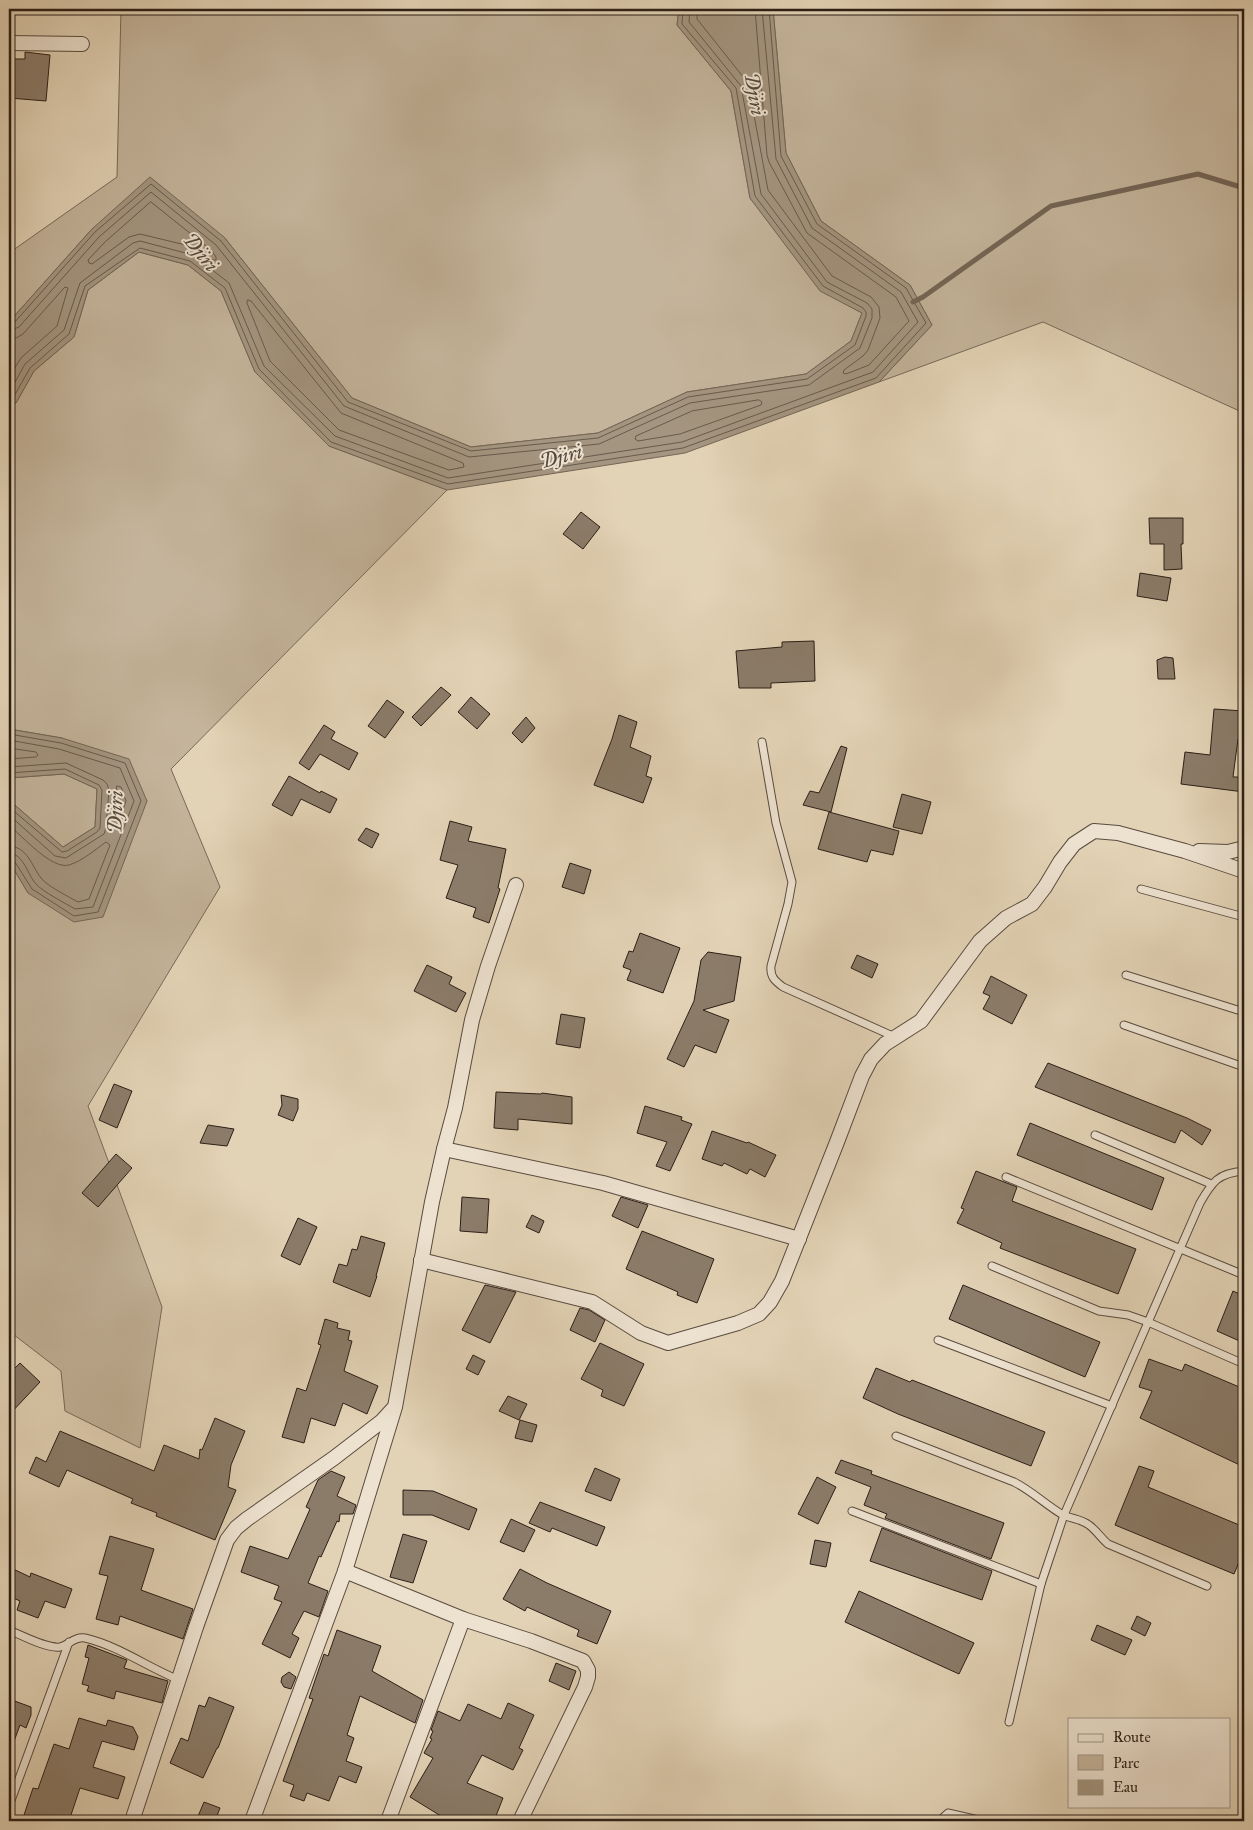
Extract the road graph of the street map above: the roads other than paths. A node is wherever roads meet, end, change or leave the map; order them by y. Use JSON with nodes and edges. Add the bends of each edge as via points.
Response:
{"nodes":[{"id":1,"x":9,"y":43,"type":"edge"},
{"id":2,"x":82,"y":44,"type":"dead end"},
{"id":3,"x":762,"y":742,"type":"dead end"},
{"id":4,"x":1244,"y":848,"type":"edge"},
{"id":5,"x":1186,"y":851,"type":"junction"},
{"id":6,"x":1244,"y":871,"type":"edge"},
{"id":7,"x":516,"y":885,"type":"dead end"},
{"id":8,"x":1141,"y":889,"type":"dead end"},
{"id":9,"x":1244,"y":917,"type":"edge"},
{"id":10,"x":1126,"y":975,"type":"dead end"},
{"id":11,"x":1244,"y":1012,"type":"edge"},
{"id":12,"x":1124,"y":1025,"type":"dead end"},
{"id":13,"x":896,"y":1038,"type":"junction"},
{"id":14,"x":1244,"y":1067,"type":"edge"},
{"id":15,"x":1095,"y":1135,"type":"dead end"},
{"id":16,"x":444,"y":1149,"type":"junction"},
{"id":17,"x":1244,"y":1171,"type":"edge"},
{"id":18,"x":1006,"y":1177,"type":"dead end"},
{"id":19,"x":1211,"y":1184,"type":"junction"},
{"id":20,"x":799,"y":1239,"type":"junction"},
{"id":21,"x":1180,"y":1248,"type":"junction"},
{"id":22,"x":421,"y":1260,"type":"junction"},
{"id":23,"x":992,"y":1266,"type":"dead end"},
{"id":24,"x":1244,"y":1275,"type":"edge"},
{"id":25,"x":1148,"y":1322,"type":"junction"},
{"id":26,"x":938,"y":1340,"type":"dead end"},
{"id":27,"x":1244,"y":1364,"type":"edge"},
{"id":28,"x":1112,"y":1406,"type":"junction"},
{"id":29,"x":396,"y":1407,"type":"junction"},
{"id":30,"x":896,"y":1436,"type":"dead end"},
{"id":31,"x":852,"y":1511,"type":"dead end"},
{"id":32,"x":1064,"y":1515,"type":"junction"},
{"id":33,"x":345,"y":1571,"type":"junction"},
{"id":34,"x":1042,"y":1584,"type":"junction"},
{"id":35,"x":1207,"y":1586,"type":"dead end"},
{"id":36,"x":463,"y":1619,"type":"junction"},
{"id":37,"x":9,"y":1630,"type":"edge"},
{"id":38,"x":69,"y":1642,"type":"junction"},
{"id":39,"x":179,"y":1680,"type":"junction"},
{"id":40,"x":1009,"y":1722,"type":"dead end"},
{"id":41,"x":9,"y":1806,"type":"edge"},
{"id":42,"x":132,"y":1821,"type":"edge"},
{"id":43,"x":252,"y":1821,"type":"edge"},
{"id":44,"x":388,"y":1821,"type":"edge"},
{"id":45,"x":520,"y":1821,"type":"edge"},
{"id":46,"x":939,"y":1821,"type":"edge"},
{"id":47,"x":983,"y":1821,"type":"edge"}],
"edges":[{"from":1,"to":2,"type":"street"},
{"from":3,"to":13,"type":"lane","via":[[776,823],[792,882],[771,966],[773,979],[783,987]]},
{"from":4,"to":5,"type":"street","via":[[1228,852]]},
{"from":5,"to":6,"type":"street"},
{"from":5,"to":13,"type":"street","via":[[1118,833],[1094,831],[1074,844],[1032,904],[1006,918],[980,941],[921,1021]]},
{"from":7,"to":16,"type":"street","via":[[472,1020]]},
{"from":8,"to":9,"type":"lane"},
{"from":10,"to":11,"type":"lane"},
{"from":12,"to":14,"type":"lane"},
{"from":13,"to":20,"type":"street","via":[[885,1044],[862,1076]]},
{"from":15,"to":19,"type":"lane"},
{"from":16,"to":20,"type":"street","via":[[603,1183]]},
{"from":16,"to":22,"type":"street"},
{"from":17,"to":19,"type":"lane","via":[[1221,1176]]},
{"from":18,"to":21,"type":"lane"},
{"from":19,"to":21,"type":"lane"},
{"from":20,"to":22,"type":"street","via":[[782,1281],[759,1314],[668,1343],[641,1333],[592,1302]]},
{"from":21,"to":24,"type":"lane"},
{"from":21,"to":25,"type":"lane"},
{"from":22,"to":29,"type":"street"},
{"from":23,"to":25,"type":"lane","via":[[1099,1311]]},
{"from":25,"to":27,"type":"lane"},
{"from":25,"to":28,"type":"lane"},
{"from":26,"to":28,"type":"lane"},
{"from":28,"to":32,"type":"lane"},
{"from":29,"to":33,"type":"street"},
{"from":29,"to":39,"type":"street","via":[[334,1458],[236,1528],[228,1540]]},
{"from":30,"to":32,"type":"lane","via":[[1014,1482]]},
{"from":31,"to":34,"type":"lane"},
{"from":32,"to":34,"type":"lane"},
{"from":32,"to":35,"type":"lane","via":[[1090,1525],[1108,1544]]},
{"from":33,"to":36,"type":"street"},
{"from":33,"to":43,"type":"street"},
{"from":34,"to":40,"type":"lane"},
{"from":36,"to":44,"type":"street"},
{"from":36,"to":45,"type":"street","via":[[567,1654],[583,1661],[588,1670],[585,1687]]},
{"from":37,"to":38,"type":"lane","via":[[48,1645],[60,1647]]},
{"from":38,"to":39,"type":"lane","via":[[81,1637],[92,1640],[123,1651]]},
{"from":38,"to":41,"type":"lane"},
{"from":39,"to":42,"type":"street"},
{"from":46,"to":47,"type":"lane","via":[[948,1813]]}]}
